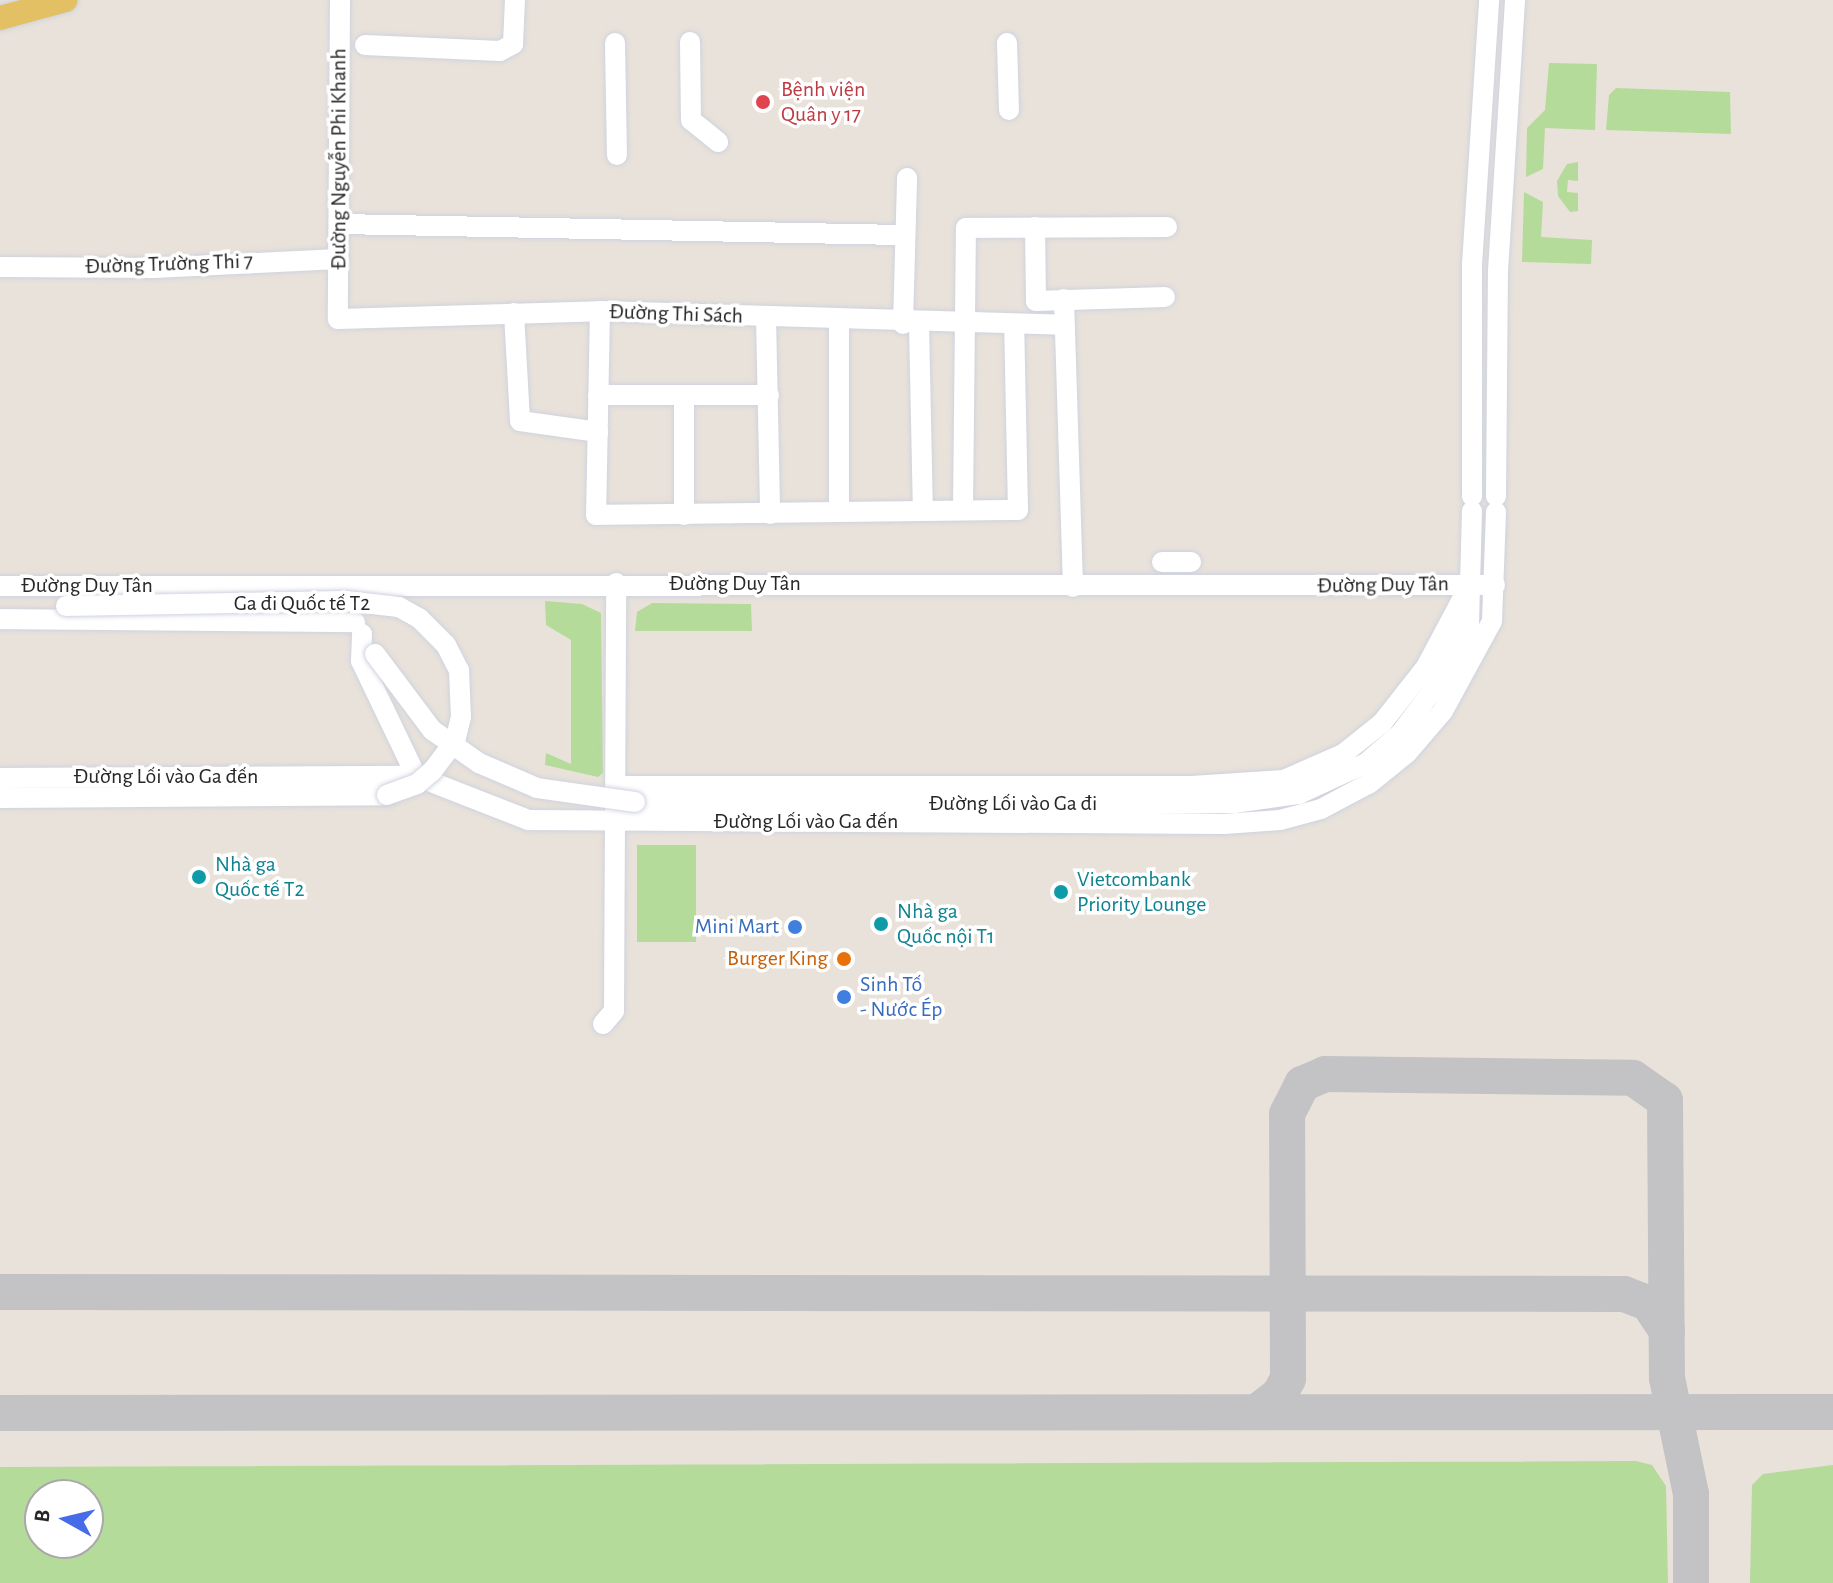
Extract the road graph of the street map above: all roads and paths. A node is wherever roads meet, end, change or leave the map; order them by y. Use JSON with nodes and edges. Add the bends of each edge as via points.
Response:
{"nodes":[{"id":1,"x":66,"y":0,"type":"edge"},
{"id":2,"x":340,"y":0,"type":"edge"},
{"id":3,"x":515,"y":0,"type":"edge"},
{"id":4,"x":1489,"y":0,"type":"edge"},
{"id":5,"x":1515,"y":0,"type":"edge"},
{"id":6,"x":0,"y":18,"type":"edge"},
{"id":7,"x":690,"y":42,"type":"dead end"},
{"id":8,"x":615,"y":43,"type":"dead end"},
{"id":9,"x":1007,"y":43,"type":"dead end"},
{"id":10,"x":365,"y":45,"type":"dead end"},
{"id":11,"x":1009,"y":110,"type":"dead end"},
{"id":12,"x":718,"y":142,"type":"dead end"},
{"id":13,"x":617,"y":155,"type":"dead end"},
{"id":14,"x":907,"y":178,"type":"dead end"},
{"id":15,"x":339,"y":224,"type":"junction"},
{"id":16,"x":1035,"y":227,"type":"junction"},
{"id":17,"x":1167,"y":227,"type":"dead end"},
{"id":18,"x":904,"y":235,"type":"junction"},
{"id":19,"x":339,"y":259,"type":"junction"},
{"id":20,"x":0,"y":267,"type":"edge"},
{"id":21,"x":1165,"y":297,"type":"dead end"},
{"id":22,"x":1064,"y":299,"type":"junction"},
{"id":23,"x":600,"y":311,"type":"junction"},
{"id":24,"x":514,"y":313,"type":"junction"},
{"id":25,"x":766,"y":317,"type":"junction"},
{"id":26,"x":338,"y":319,"type":"joint"},
{"id":27,"x":839,"y":320,"type":"junction"},
{"id":28,"x":911,"y":324,"type":"junction"},
{"id":29,"x":962,"y":324,"type":"junction"},
{"id":30,"x":1014,"y":325,"type":"junction"},
{"id":31,"x":1064,"y":325,"type":"junction"},
{"id":32,"x":1473,"y":389,"type":"junction"},
{"id":33,"x":1497,"y":390,"type":"junction"},
{"id":34,"x":598,"y":395,"type":"junction"},
{"id":35,"x":684,"y":395,"type":"junction"},
{"id":36,"x":769,"y":395,"type":"junction"},
{"id":37,"x":598,"y":432,"type":"junction"},
{"id":38,"x":963,"y":509,"type":"junction"},
{"id":39,"x":923,"y":510,"type":"junction"},
{"id":40,"x":839,"y":512,"type":"junction"},
{"id":41,"x":770,"y":514,"type":"junction"},
{"id":42,"x":684,"y":515,"type":"junction"},
{"id":43,"x":1162,"y":562,"type":"dead end"},
{"id":44,"x":1191,"y":562,"type":"dead end"},
{"id":45,"x":616,"y":583,"type":"junction"},
{"id":46,"x":356,"y":584,"type":"junction"},
{"id":47,"x":1471,"y":584,"type":"junction"},
{"id":48,"x":1495,"y":585,"type":"junction"},
{"id":49,"x":0,"y":586,"type":"edge"},
{"id":50,"x":1073,"y":587,"type":"junction"},
{"id":51,"x":0,"y":605,"type":"edge"},
{"id":52,"x":0,"y":619,"type":"edge"},
{"id":53,"x":358,"y":628,"type":"junction"},
{"id":54,"x":416,"y":776,"type":"junction"},
{"id":55,"x":0,"y":778,"type":"edge"},
{"id":56,"x":618,"y":786,"type":"junction"},
{"id":57,"x":0,"y":790,"type":"edge"},
{"id":58,"x":0,"y":798,"type":"edge"},
{"id":59,"x":615,"y":821,"type":"junction"},
{"id":60,"x":603,"y":1024,"type":"dead end"}],
"edges":[{"from":1,"to":6,"type":"main road"},
{"from":2,"to":15,"type":"street","name":"Đường Nguyễn Phi Khanh"},
{"from":3,"to":10,"type":"street","via":[[513,44],[500,51]]},
{"from":4,"to":32,"type":"street","name":"Đường Duy Tân","via":[[1472,265]]},
{"from":5,"to":33,"type":"street","via":[[1498,271]]},
{"from":7,"to":12,"type":"street","via":[[691,120]]},
{"from":8,"to":13,"type":"street"},
{"from":9,"to":11,"type":"street"},
{"from":14,"to":18,"type":"street"},
{"from":15,"to":18,"type":"street"},
{"from":15,"to":19,"type":"street","name":"Đường Nguyễn Phi Khanh"},
{"from":16,"to":17,"type":"street"},
{"from":16,"to":22,"type":"street","via":[[1036,301]]},
{"from":16,"to":29,"type":"street","via":[[966,228]]},
{"from":18,"to":28,"type":"street"},
{"from":19,"to":20,"type":"street","name":"Đường Trường Thi 7","via":[[154,268]]},
{"from":19,"to":26,"type":"street","name":"Đường Nguyễn Phi Khanh"},
{"from":21,"to":22,"type":"street"},
{"from":22,"to":31,"type":"street"},
{"from":23,"to":24,"type":"street","name":"Đường Thi Sách"},
{"from":23,"to":25,"type":"street","name":"Đường Thi Sách"},
{"from":23,"to":34,"type":"street"},
{"from":24,"to":26,"type":"street","name":"Đường Thi Sách"},
{"from":24,"to":37,"type":"street","via":[[520,421]]},
{"from":25,"to":27,"type":"street","name":"Đường Thi Sách"},
{"from":25,"to":36,"type":"street"},
{"from":27,"to":28,"type":"street","name":"Đường Thi Sách"},
{"from":27,"to":40,"type":"street"},
{"from":28,"to":29,"type":"street","name":"Đường Thi Sách"},
{"from":28,"to":39,"type":"street"},
{"from":29,"to":30,"type":"street","name":"Đường Thi Sách"},
{"from":29,"to":38,"type":"street"},
{"from":30,"to":31,"type":"street","name":"Đường Thi Sách"},
{"from":30,"to":38,"type":"street","via":[[1018,510]]},
{"from":31,"to":50,"type":"street"},
{"from":32,"to":33,"type":"street"},
{"from":32,"to":47,"type":"street","name":"Đường Duy Tân"},
{"from":33,"to":48,"type":"street"},
{"from":34,"to":35,"type":"street"},
{"from":34,"to":37,"type":"street"},
{"from":35,"to":36,"type":"street"},
{"from":35,"to":42,"type":"street"},
{"from":36,"to":41,"type":"street"},
{"from":37,"to":42,"type":"street","via":[[596,515]]},
{"from":38,"to":39,"type":"street"},
{"from":39,"to":40,"type":"street"},
{"from":40,"to":41,"type":"street"},
{"from":41,"to":42,"type":"street"},
{"from":43,"to":44,"type":"street"},
{"from":45,"to":46,"type":"street","name":"Đường Duy Tân"},
{"from":45,"to":50,"type":"street","name":"Đường Duy Tân"},
{"from":45,"to":56,"type":"street"},
{"from":46,"to":49,"type":"street","name":"Đường Duy Tân"},
{"from":46,"to":53,"type":"street"},
{"from":47,"to":48,"type":"street","name":"Đường Duy Tân"},
{"from":47,"to":50,"type":"street","name":"Đường Duy Tân"},
{"from":47,"to":53,"type":"street","name":"Đường Lối vào Ga đi","bridge":true,"via":[[1466,632],[1415,717],[1353,772],[1275,798],[1069,805],[635,802],[537,788],[479,763],[432,730]]},
{"from":47,"to":56,"type":"street","via":[[1426,667],[1382,723],[1343,754],[1284,780],[1192,786]]},
{"from":48,"to":59,"type":"street","name":"Đường Lối vào Ga đến","via":[[1486,640],[1429,730],[1370,783],[1302,815],[1224,824]]},
{"from":51,"to":58,"type":"street","name":"Ga đi Quốc tế T2","bridge":true,"via":[[346,601],[399,607],[419,618],[446,645],[459,670],[461,717],[455,741],[432,771],[417,784],[387,795]]},
{"from":52,"to":53,"type":"street"},
{"from":53,"to":54,"type":"street","via":[[361,661]]},
{"from":54,"to":55,"type":"street","name":"Đường Lối vào Ga đến"},
{"from":54,"to":57,"type":"street","via":[[386,788]]},
{"from":54,"to":59,"type":"street","name":"Đường Lối vào Ga đến","via":[[528,820]]},
{"from":56,"to":59,"type":"street"},
{"from":59,"to":60,"type":"street","via":[[614,1011]]}]}
